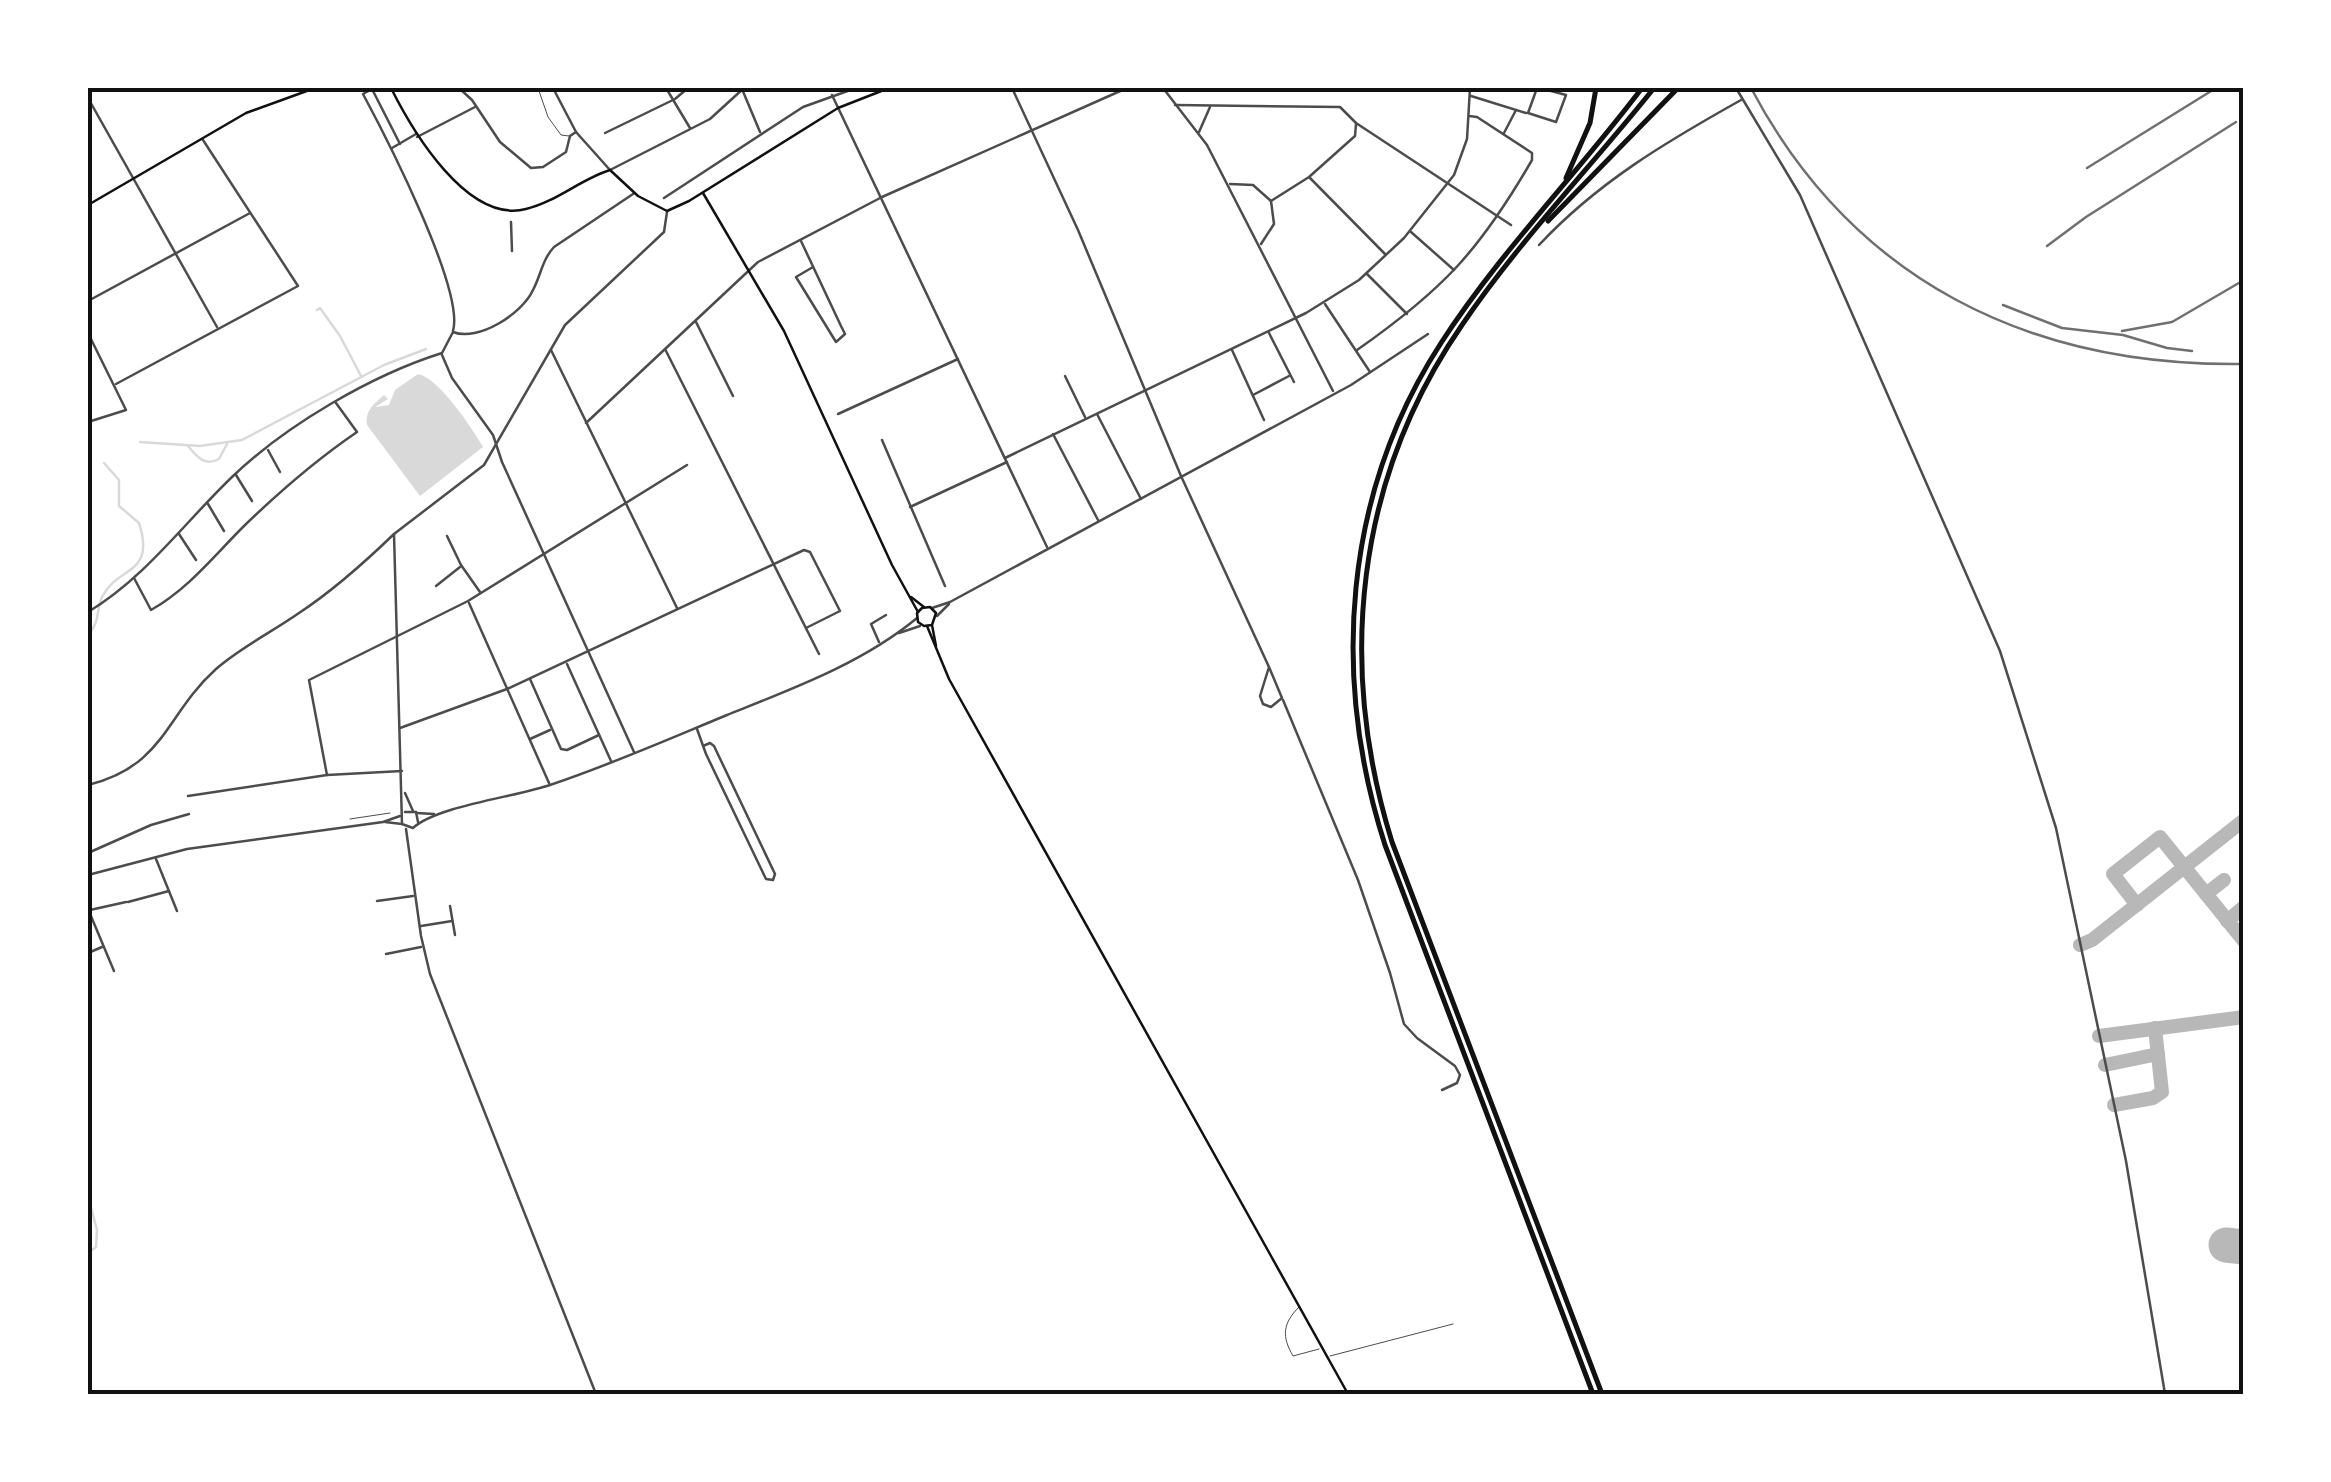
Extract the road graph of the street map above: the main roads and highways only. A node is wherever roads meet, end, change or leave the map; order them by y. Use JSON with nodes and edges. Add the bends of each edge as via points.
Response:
{"nodes":[{"id":1,"x":313,"y":88,"type":"edge"},
{"id":2,"x":390,"y":88,"type":"edge"},
{"id":3,"x":889,"y":88,"type":"edge"},
{"id":4,"x":1596,"y":88,"type":"edge"},
{"id":5,"x":1642,"y":88,"type":"edge"},
{"id":6,"x":1654,"y":88,"type":"edge"},
{"id":7,"x":1678,"y":88,"type":"edge"},
{"id":8,"x":702,"y":192,"type":"junction"},
{"id":9,"x":1554,"y":197,"type":"junction"},
{"id":10,"x":88,"y":204,"type":"edge"},
{"id":11,"x":1535,"y":232,"type":"junction"},
{"id":12,"x":910,"y":596,"type":"junction"},
{"id":13,"x":924,"y":607,"type":"junction"},
{"id":14,"x":917,"y":615,"type":"junction"},
{"id":15,"x":927,"y":626,"type":"junction"},
{"id":16,"x":1348,"y":1394,"type":"edge"},
{"id":17,"x":1593,"y":1394,"type":"edge"},
{"id":18,"x":1602,"y":1394,"type":"edge"}],
"edges":[{"from":1,"to":10,"type":"main road","via":[[252,110]]},
{"from":2,"to":8,"type":"main road","via":[[442,169],[485,202],[512,210],[534,207],[610,170],[667,211]]},
{"from":3,"to":8,"type":"main road","via":[[838,108]]},
{"from":4,"to":9,"type":"highway","via":[[1582,145]]},
{"from":5,"to":9,"type":"highway"},
{"from":6,"to":11,"type":"highway"},
{"from":7,"to":11,"type":"highway"},
{"from":8,"to":12,"type":"main road","via":[[800,363]]},
{"from":9,"to":17,"type":"highway","via":[[1465,308],[1407,403],[1366,523],[1351,652],[1362,758],[1384,846]]},
{"from":11,"to":18,"type":"highway","via":[[1447,348],[1398,449],[1364,580],[1361,685],[1370,757],[1392,842]]},
{"from":12,"to":13,"type":"main road"},
{"from":12,"to":14,"type":"main road"},
{"from":13,"to":14,"type":"main road"},
{"from":13,"to":15,"type":"main road","via":[[936,616]]},
{"from":14,"to":15,"type":"main road"},
{"from":15,"to":16,"type":"main road","via":[[1098,951]]}]}
